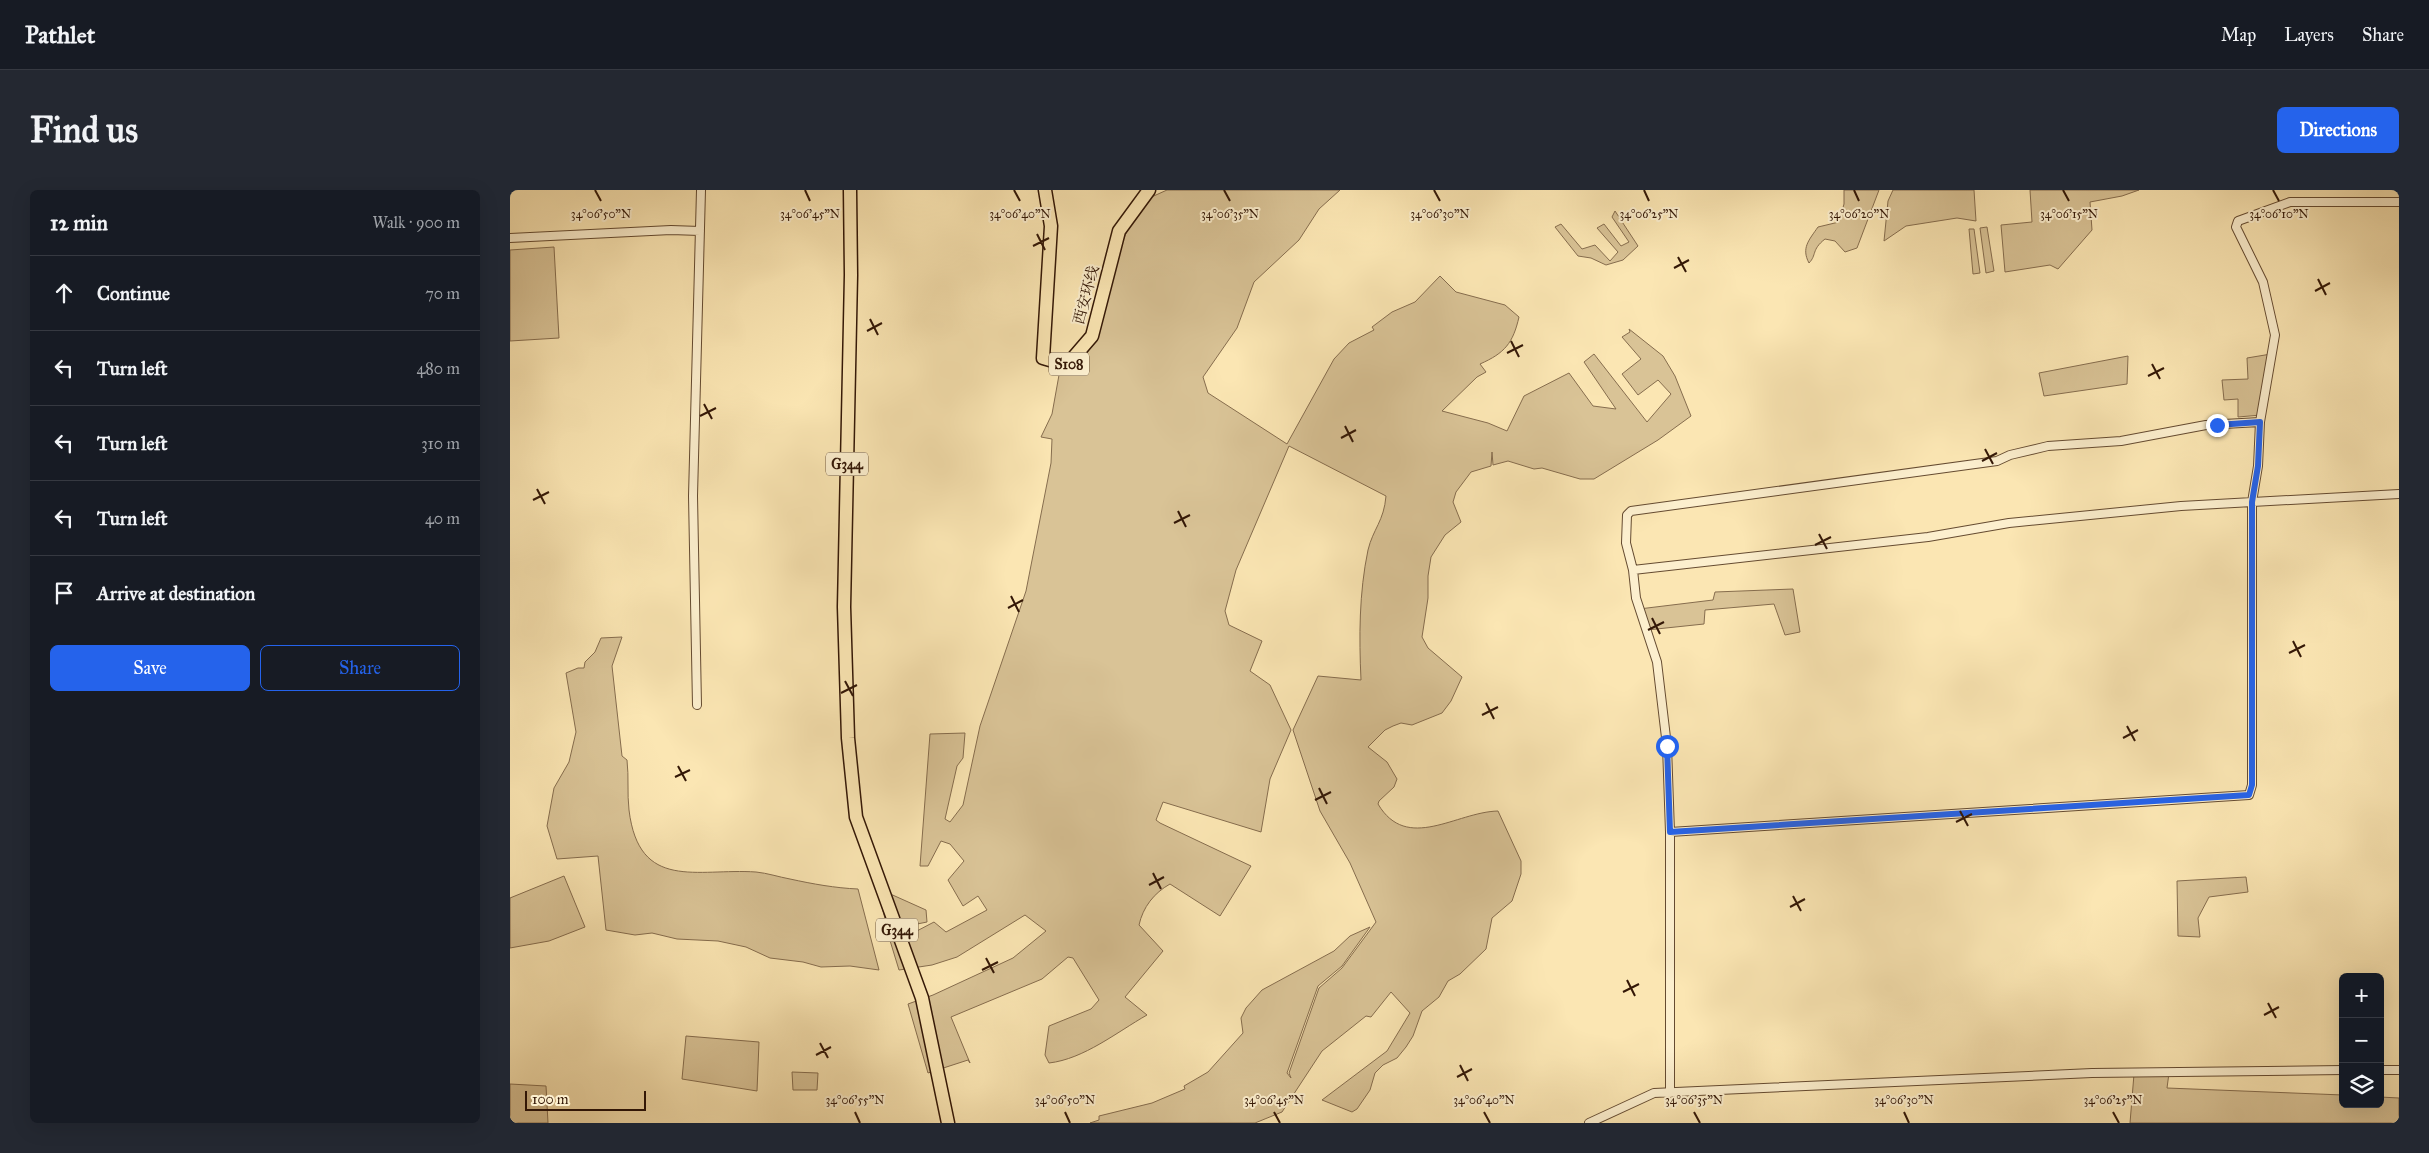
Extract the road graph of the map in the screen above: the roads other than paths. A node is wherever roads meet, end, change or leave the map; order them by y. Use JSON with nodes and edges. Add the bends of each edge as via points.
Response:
{"nodes":[{"id":1,"x":701,"y":190,"type":"edge"},
{"id":2,"x":850,"y":190,"type":"edge"},
{"id":3,"x":1045,"y":190,"type":"edge"},
{"id":4,"x":1149,"y":190,"type":"edge"},
{"id":5,"x":2399,"y":202,"type":"edge"},
{"id":6,"x":700,"y":231,"type":"junction"},
{"id":7,"x":510,"y":238,"type":"edge"},
{"id":8,"x":2260,"y":422,"type":"junction"},
{"id":9,"x":2399,"y":494,"type":"edge"},
{"id":10,"x":2252,"y":502,"type":"junction"},
{"id":11,"x":1633,"y":570,"type":"junction"},
{"id":12,"x":697,"y":705,"type":"dead end"},
{"id":13,"x":1670,"y":832,"type":"junction"},
{"id":14,"x":2339,"y":1070,"type":"edge"},
{"id":15,"x":2384,"y":1070,"type":"edge"},
{"id":16,"x":2399,"y":1070,"type":"edge"},
{"id":17,"x":1670,"y":1093,"type":"junction"},
{"id":18,"x":948,"y":1123,"type":"edge"},
{"id":19,"x":1589,"y":1123,"type":"edge"}],
"edges":[{"from":1,"to":6,"type":"street"},
{"from":2,"to":18,"type":"main road","number":"G344","via":[[844,608],[848,738],[856,817],[922,998]]},
{"from":3,"to":4,"type":"main road","name":"西安环线","number":"S108","via":[[1051,226],[1043,358],[1068,365],[1092,336],[1119,231]]},
{"from":5,"to":8,"type":"street","via":[[2290,202],[2238,221],[2236,227],[2263,282],[2275,335]]},
{"from":6,"to":7,"type":"street"},
{"from":6,"to":12,"type":"street","via":[[693,496]]},
{"from":8,"to":10,"type":"street"},
{"from":8,"to":11,"type":"street","via":[[2206,425],[2121,441],[2048,446],[1997,462],[1631,511],[1627,515],[1626,543]]},
{"from":9,"to":10,"type":"street"},
{"from":10,"to":11,"type":"street","via":[[2010,523],[1928,537]]},
{"from":10,"to":13,"type":"street","via":[[2252,785],[2249,795]]},
{"from":11,"to":13,"type":"street","via":[[1636,598],[1657,662],[1667,746]]},
{"from":13,"to":17,"type":"street"},
{"from":14,"to":17,"type":"street","via":[[2092,1073]]},
{"from":15,"to":16,"type":"street"},
{"from":17,"to":19,"type":"street","via":[[1654,1093]]}]}
